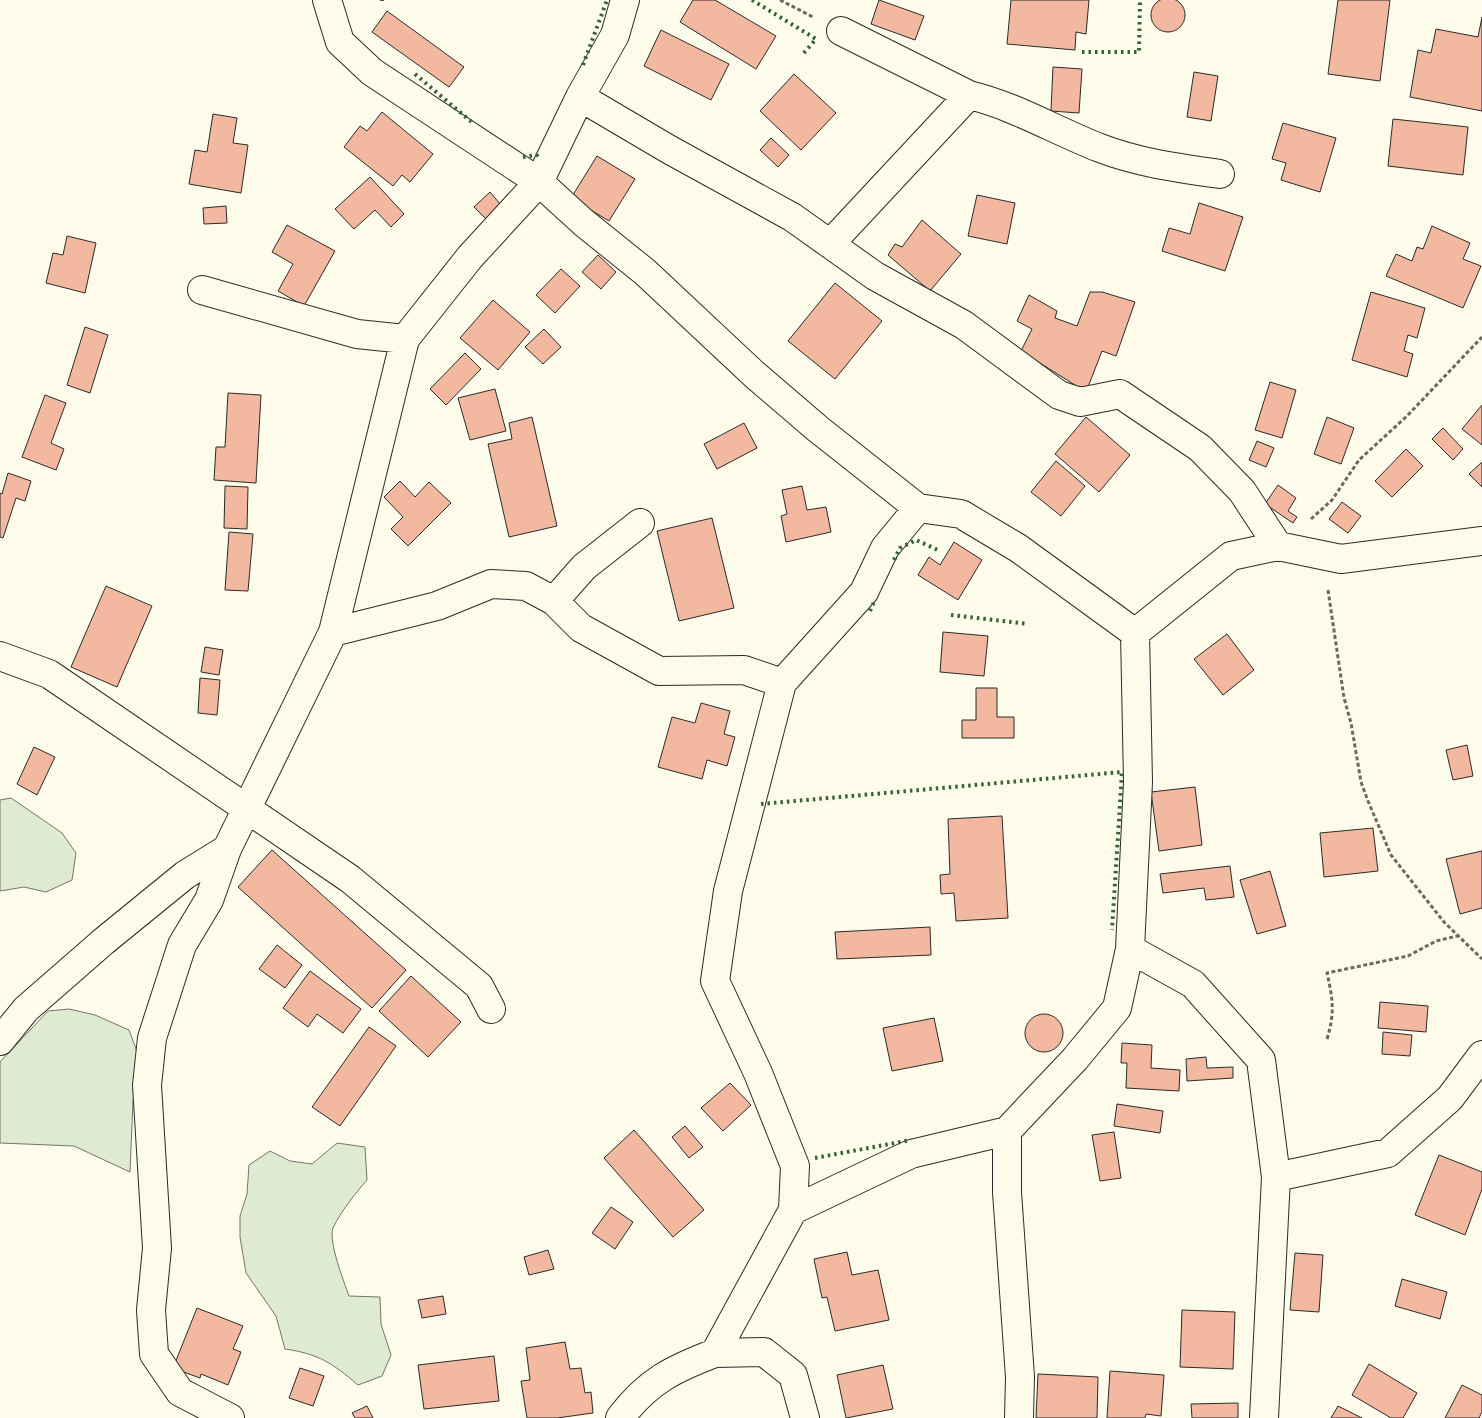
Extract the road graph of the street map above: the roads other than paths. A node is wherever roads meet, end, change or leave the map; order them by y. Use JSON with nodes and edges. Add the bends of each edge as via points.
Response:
{"nodes":[{"id":1,"x":327,"y":0,"type":"edge"},
{"id":2,"x":625,"y":0,"type":"edge"},
{"id":3,"x":841,"y":31,"type":"dead end"},
{"id":4,"x":969,"y":95,"type":"junction"},
{"id":5,"x":580,"y":96,"type":"junction"},
{"id":6,"x":1220,"y":174,"type":"dead end"},
{"id":7,"x":539,"y":182,"type":"junction"},
{"id":8,"x":830,"y":244,"type":"junction"},
{"id":9,"x":202,"y":290,"type":"dead end"},
{"id":10,"x":405,"y":339,"type":"junction"},
{"id":11,"x":918,"y":508,"type":"junction"},
{"id":12,"x":640,"y":523,"type":"dead end"},
{"id":13,"x":1482,"y":541,"type":"edge"},
{"id":14,"x":1278,"y":546,"type":"junction"},
{"id":15,"x":554,"y":601,"type":"junction"},
{"id":16,"x":333,"y":632,"type":"junction"},
{"id":17,"x":1135,"y":633,"type":"junction"},
{"id":18,"x":0,"y":656,"type":"edge"},
{"id":19,"x":782,"y":683,"type":"junction"},
{"id":20,"x":247,"y":809,"type":"junction"},
{"id":21,"x":227,"y":849,"type":"junction"},
{"id":22,"x":1130,"y":948,"type":"junction"},
{"id":23,"x":491,"y":1009,"type":"dead end"},
{"id":24,"x":0,"y":1041,"type":"edge"},
{"id":25,"x":1482,"y":1055,"type":"edge"},
{"id":26,"x":1007,"y":1131,"type":"junction"},
{"id":27,"x":1276,"y":1177,"type":"junction"},
{"id":28,"x":793,"y":1210,"type":"junction"},
{"id":29,"x":715,"y":1353,"type":"junction"},
{"id":30,"x":230,"y":1418,"type":"edge"},
{"id":31,"x":620,"y":1418,"type":"edge"},
{"id":32,"x":805,"y":1418,"type":"edge"},
{"id":33,"x":1019,"y":1418,"type":"edge"},
{"id":34,"x":1264,"y":1418,"type":"edge"}],
"edges":[{"from":1,"to":7,"type":"street","via":[[340,42],[372,72]]},
{"from":2,"to":5,"type":"street","via":[[615,35]]},
{"from":3,"to":4,"type":"street"},
{"from":4,"to":6,"type":"street","via":[[995,101],[1101,148],[1158,165]]},
{"from":4,"to":8,"type":"street"},
{"from":5,"to":7,"type":"street"},
{"from":5,"to":8,"type":"street","via":[[792,217]]},
{"from":7,"to":10,"type":"street","via":[[470,256]]},
{"from":7,"to":11,"type":"street","via":[[645,272],[754,375]]},
{"from":8,"to":14,"type":"street","via":[[875,276],[964,325],[1059,394],[1080,402],[1120,394],[1200,448],[1242,491]]},
{"from":9,"to":10,"type":"street","via":[[357,334]]},
{"from":10,"to":16,"type":"street"},
{"from":11,"to":17,"type":"street","via":[[961,514],[1018,548]]},
{"from":11,"to":19,"type":"street","via":[[885,548],[864,592]]},
{"from":12,"to":15,"type":"street","via":[[584,567]]},
{"from":13,"to":14,"type":"street","via":[[1341,558]]},
{"from":14,"to":17,"type":"street","via":[[1231,556]]},
{"from":15,"to":16,"type":"street","via":[[526,586],[491,584],[437,606]]},
{"from":15,"to":19,"type":"street","via":[[581,628],[659,671],[744,670]]},
{"from":16,"to":20,"type":"street"},
{"from":17,"to":22,"type":"street","via":[[1138,782]]},
{"from":18,"to":20,"type":"street","via":[[49,674]]},
{"from":19,"to":28,"type":"street","via":[[728,890],[715,981],[758,1073],[795,1166]]},
{"from":20,"to":21,"type":"street"},
{"from":20,"to":23,"type":"street","via":[[350,879],[479,986]]},
{"from":21,"to":24,"type":"street","via":[[184,875],[104,941],[26,1009]]},
{"from":21,"to":30,"type":"street","via":[[209,900],[182,945],[152,1038],[147,1085],[158,1248],[151,1310],[154,1354],[180,1392]]},
{"from":22,"to":26,"type":"street","via":[[1117,1008],[1075,1059]]},
{"from":22,"to":27,"type":"street","via":[[1193,984],[1261,1060]]},
{"from":25,"to":27,"type":"street","via":[[1450,1098],[1388,1153]]},
{"from":26,"to":28,"type":"street","via":[[911,1154]]},
{"from":26,"to":33,"type":"street","via":[[1006,1192],[1020,1377]]},
{"from":27,"to":34,"type":"street"},
{"from":28,"to":29,"type":"street"},
{"from":29,"to":31,"type":"street","via":[[676,1368],[638,1395]]},
{"from":29,"to":32,"type":"street","via":[[764,1352],[793,1375]]}]}
